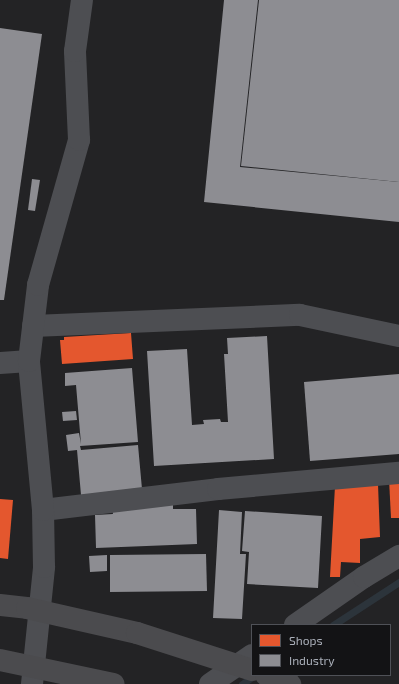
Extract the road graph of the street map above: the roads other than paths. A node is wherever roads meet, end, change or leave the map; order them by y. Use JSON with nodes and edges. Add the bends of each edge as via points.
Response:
{"nodes":[{"id":1,"x":82,"y":0,"type":"edge"},
{"id":2,"x":33,"y":326,"type":"junction"},
{"id":3,"x":399,"y":336,"type":"edge"},
{"id":4,"x":29,"y":361,"type":"junction"},
{"id":5,"x":0,"y":363,"type":"edge"},
{"id":6,"x":399,"y":473,"type":"edge"},
{"id":7,"x":43,"y":510,"type":"junction"},
{"id":8,"x":399,"y":556,"type":"edge"},
{"id":9,"x":0,"y":604,"type":"edge"},
{"id":10,"x":296,"y":624,"type":"edge"},
{"id":11,"x":251,"y":656,"type":"edge"},
{"id":12,"x":0,"y":660,"type":"edge"},
{"id":13,"x":251,"y":670,"type":"edge"},
{"id":14,"x":269,"y":676,"type":"edge"},
{"id":15,"x":32,"y":684,"type":"edge"},
{"id":16,"x":114,"y":684,"type":"edge"},
{"id":17,"x":210,"y":684,"type":"edge"},
{"id":18,"x":290,"y":684,"type":"edge"}],
"edges":[{"from":1,"to":2,"type":"street","via":[[75,51],[79,140],[38,285]]},
{"from":2,"to":3,"type":"street","via":[[300,315]]},
{"from":2,"to":4,"type":"street"},
{"from":4,"to":5,"type":"street"},
{"from":4,"to":7,"type":"street"},
{"from":6,"to":7,"type":"street","via":[[218,489]]},
{"from":7,"to":15,"type":"street","via":[[44,567]]},
{"from":8,"to":10,"type":"street","via":[[364,576]]},
{"from":9,"to":13,"type":"highway","via":[[137,633]]},
{"from":11,"to":17,"type":"street"},
{"from":12,"to":16,"type":"highway"},
{"from":14,"to":18,"type":"highway"}]}
